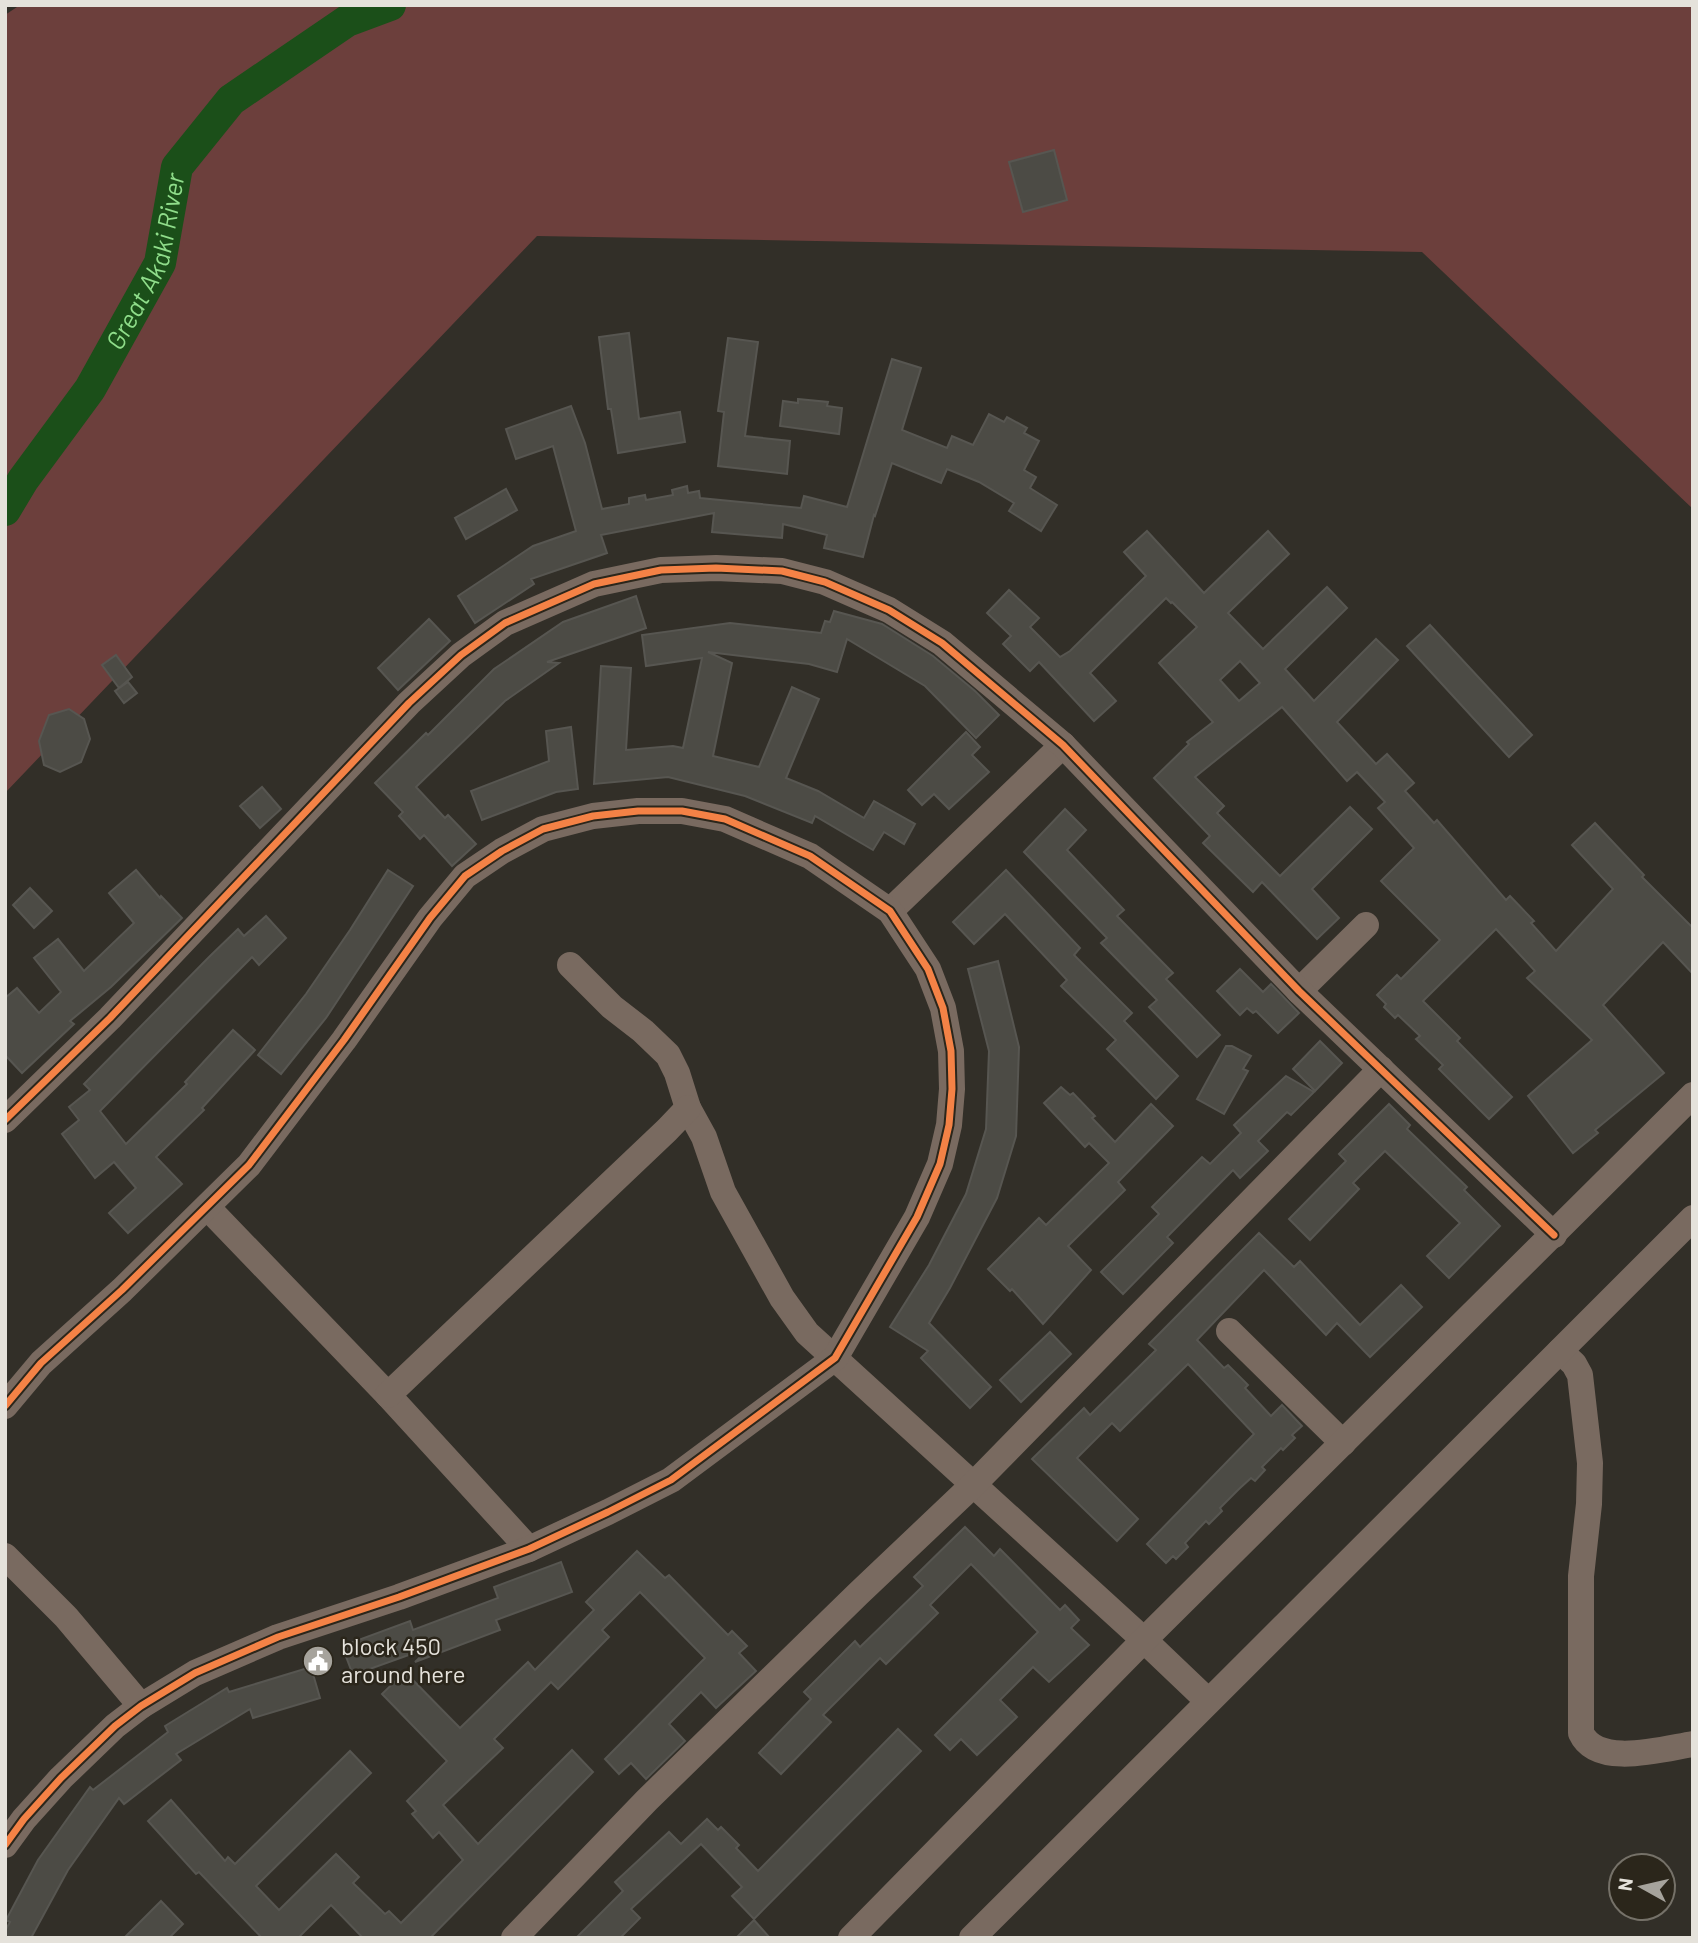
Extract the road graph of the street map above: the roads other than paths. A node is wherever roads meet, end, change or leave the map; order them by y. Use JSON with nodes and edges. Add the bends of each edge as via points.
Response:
{"nodes":[{"id":1,"x":1063,"y":745,"type":"junction"},
{"id":2,"x":890,"y":911,"type":"junction"},
{"id":3,"x":1366,"y":925,"type":"dead end"},
{"id":4,"x":570,"y":965,"type":"dead end"},
{"id":5,"x":1298,"y":991,"type":"junction"},
{"id":6,"x":1381,"y":1069,"type":"junction"},
{"id":7,"x":1693,"y":1095,"type":"edge"},
{"id":8,"x":688,"y":1108,"type":"junction"},
{"id":9,"x":5,"y":1119,"type":"edge"},
{"id":10,"x":207,"y":1207,"type":"junction"},
{"id":11,"x":1693,"y":1218,"type":"edge"},
{"id":12,"x":1554,"y":1236,"type":"junction"},
{"id":13,"x":1229,"y":1331,"type":"dead end"},
{"id":14,"x":1560,"y":1351,"type":"junction"},
{"id":15,"x":835,"y":1357,"type":"junction"},
{"id":16,"x":388,"y":1395,"type":"junction"},
{"id":17,"x":5,"y":1406,"type":"edge"},
{"id":18,"x":1343,"y":1443,"type":"junction"},
{"id":19,"x":974,"y":1484,"type":"junction"},
{"id":20,"x":529,"y":1549,"type":"junction"},
{"id":21,"x":5,"y":1556,"type":"edge"},
{"id":22,"x":1144,"y":1640,"type":"junction"},
{"id":23,"x":1208,"y":1701,"type":"junction"},
{"id":24,"x":141,"y":1706,"type":"junction"},
{"id":25,"x":1693,"y":1744,"type":"edge"},
{"id":26,"x":5,"y":1845,"type":"edge"},
{"id":27,"x":514,"y":1938,"type":"edge"},
{"id":28,"x":851,"y":1938,"type":"edge"},
{"id":29,"x":972,"y":1938,"type":"edge"}],
"edges":[{"from":1,"to":2,"type":"street"},
{"from":1,"to":5,"type":"street"},
{"from":1,"to":9,"type":"street","via":[[942,643],[889,610],[825,582],[782,571],[716,568],[661,570],[594,584],[505,622],[461,655],[409,703],[110,1018]]},
{"from":2,"to":10,"type":"street","via":[[810,856],[726,819],[682,811],[638,811],[543,829],[465,876],[249,1165]]},
{"from":2,"to":15,"type":"street","via":[[928,968],[943,1007],[953,1089],[949,1125],[940,1164],[917,1217]]},
{"from":3,"to":5,"type":"street"},
{"from":4,"to":8,"type":"street","via":[[668,1055]]},
{"from":5,"to":6,"type":"street"},
{"from":6,"to":12,"type":"street"},
{"from":6,"to":19,"type":"street"},
{"from":7,"to":12,"type":"street"},
{"from":8,"to":15,"type":"street","via":[[704,1137],[723,1192],[782,1297],[807,1333]]},
{"from":8,"to":16,"type":"street"},
{"from":10,"to":16,"type":"street"},
{"from":10,"to":17,"type":"street","via":[[41,1363]]},
{"from":11,"to":14,"type":"street"},
{"from":12,"to":18,"type":"street"},
{"from":13,"to":18,"type":"street"},
{"from":14,"to":23,"type":"street"},
{"from":14,"to":25,"type":"street","via":[[1580,1375],[1590,1463],[1581,1576],[1581,1733],[1585,1742],[1605,1753]]},
{"from":15,"to":19,"type":"street"},
{"from":15,"to":20,"type":"street","via":[[671,1480]]},
{"from":16,"to":20,"type":"street"},
{"from":18,"to":22,"type":"street"},
{"from":19,"to":22,"type":"street"},
{"from":19,"to":27,"type":"street","via":[[647,1800]]},
{"from":20,"to":24,"type":"street","via":[[234,1654]]},
{"from":21,"to":24,"type":"street","via":[[66,1617]]},
{"from":22,"to":23,"type":"street"},
{"from":22,"to":28,"type":"street"},
{"from":23,"to":29,"type":"street"},
{"from":24,"to":26,"type":"street","via":[[61,1778]]}]}
